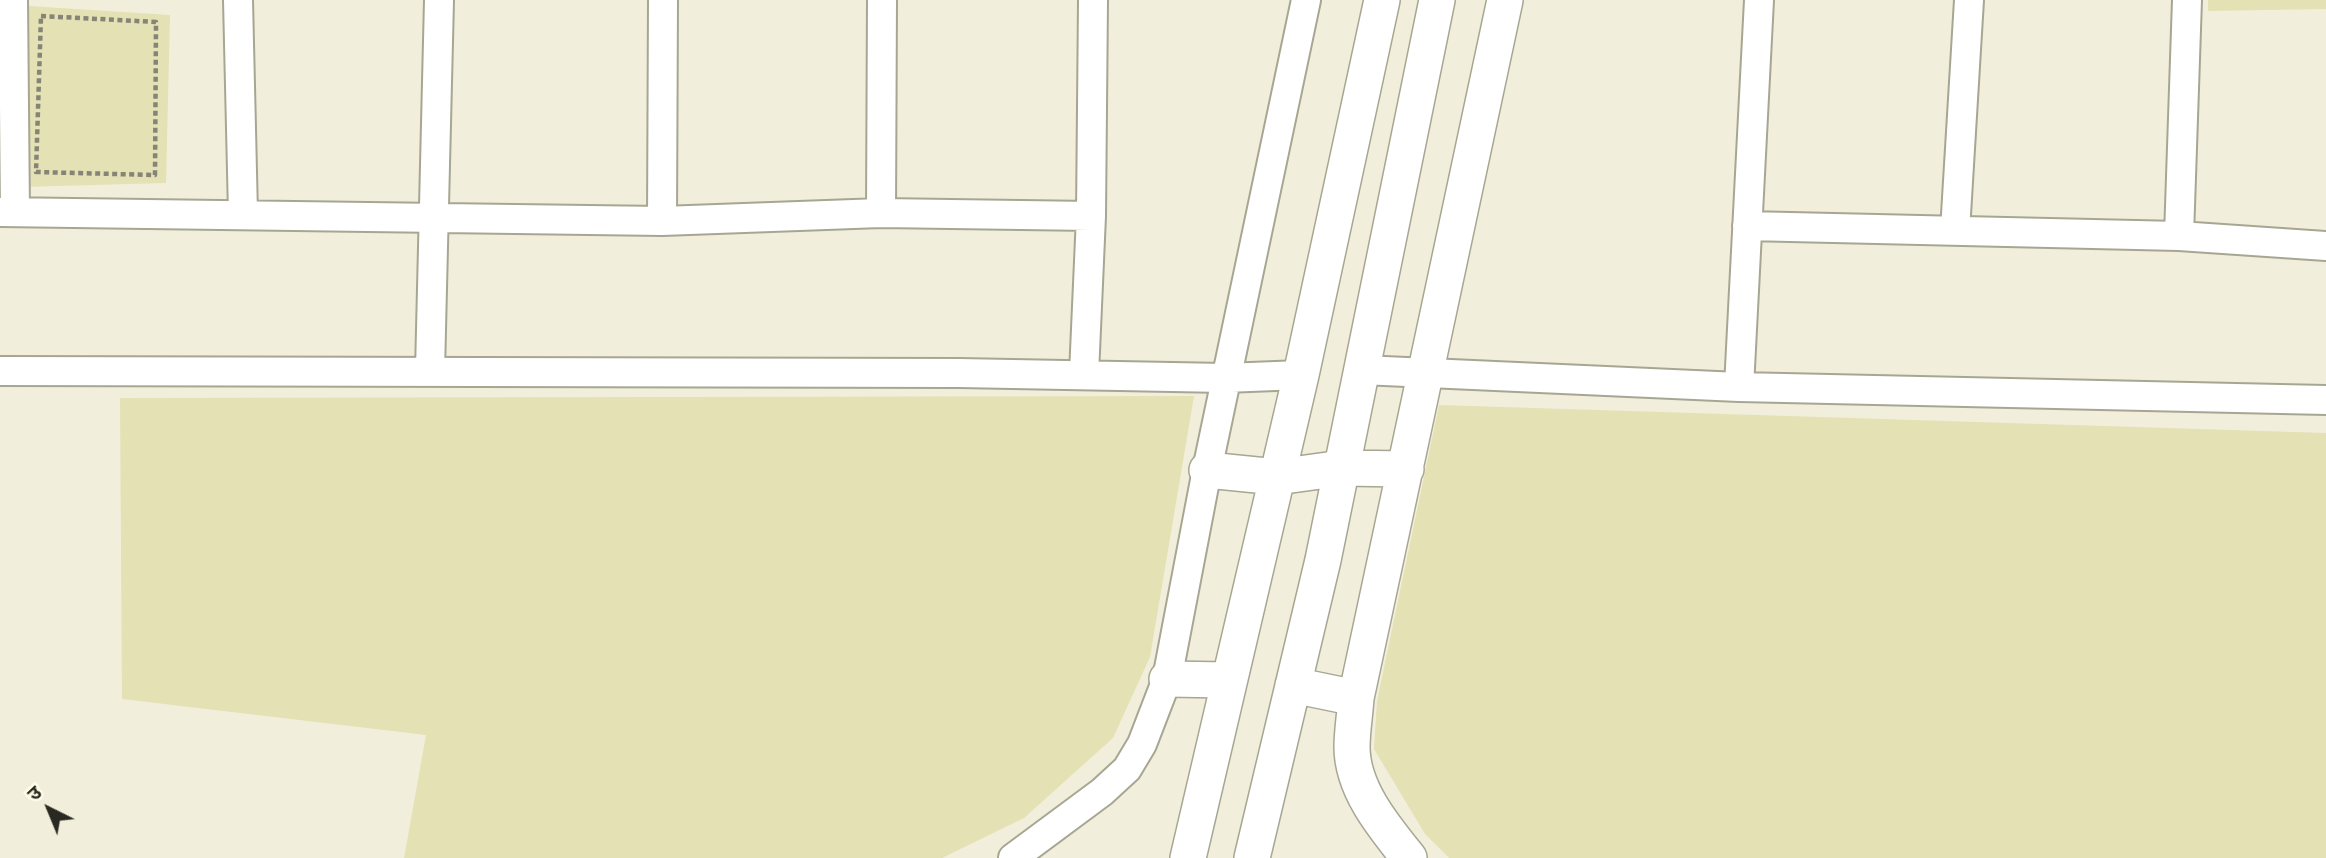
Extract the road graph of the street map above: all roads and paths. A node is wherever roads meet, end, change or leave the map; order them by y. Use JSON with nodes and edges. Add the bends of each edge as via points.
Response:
{"nodes":[{"id":1,"x":13,"y":0,"type":"edge"},
{"id":2,"x":238,"y":0,"type":"edge"},
{"id":3,"x":439,"y":0,"type":"edge"},
{"id":4,"x":663,"y":0,"type":"edge"},
{"id":5,"x":882,"y":0,"type":"edge"},
{"id":6,"x":1093,"y":0,"type":"edge"},
{"id":7,"x":1306,"y":0,"type":"edge"},
{"id":8,"x":1382,"y":0,"type":"edge"},
{"id":9,"x":1437,"y":0,"type":"edge"},
{"id":10,"x":1505,"y":0,"type":"edge"},
{"id":11,"x":1759,"y":0,"type":"edge"},
{"id":12,"x":1969,"y":0,"type":"edge"},
{"id":13,"x":2187,"y":0,"type":"edge"},
{"id":14,"x":36,"y":172,"type":"joint"},
{"id":15,"x":8,"y":212,"type":"edge"},
{"id":16,"x":881,"y":213,"type":"junction"},
{"id":17,"x":243,"y":214,"type":"junction"},
{"id":18,"x":1091,"y":216,"type":"junction"},
{"id":19,"x":433,"y":218,"type":"junction"},
{"id":20,"x":662,"y":221,"type":"junction"},
{"id":21,"x":1747,"y":226,"type":"junction"},
{"id":22,"x":1955,"y":231,"type":"junction"},
{"id":23,"x":2179,"y":236,"type":"junction"},
{"id":24,"x":2326,"y":246,"type":"edge"},
{"id":25,"x":1363,"y":370,"type":"junction"},
{"id":26,"x":0,"y":371,"type":"edge"},
{"id":27,"x":430,"y":371,"type":"junction"},
{"id":28,"x":1084,"y":374,"type":"junction"},
{"id":29,"x":1301,"y":375,"type":"junction"},
{"id":30,"x":1427,"y":375,"type":"junction"},
{"id":31,"x":1226,"y":378,"type":"junction"},
{"id":32,"x":1739,"y":387,"type":"junction"},
{"id":33,"x":2326,"y":400,"type":"edge"},
{"id":34,"x":1342,"y":468,"type":"junction"},
{"id":35,"x":1406,"y":469,"type":"junction"},
{"id":36,"x":1206,"y":470,"type":"junction"},
{"id":37,"x":1277,"y":477,"type":"junction"},
{"id":38,"x":1167,"y":679,"type":"junction"},
{"id":39,"x":1228,"y":680,"type":"junction"},
{"id":40,"x":1293,"y":685,"type":"junction"},
{"id":41,"x":1356,"y":698,"type":"junction"},
{"id":42,"x":1013,"y":858,"type":"edge"},
{"id":43,"x":1188,"y":858,"type":"edge"},
{"id":44,"x":1252,"y":858,"type":"edge"},
{"id":45,"x":1409,"y":858,"type":"edge"}],
"edges":[{"from":1,"to":15,"type":"street"},
{"from":2,"to":17,"type":"street"},
{"from":3,"to":19,"type":"street"},
{"from":4,"to":20,"type":"street"},
{"from":5,"to":16,"type":"street"},
{"from":6,"to":18,"type":"street"},
{"from":7,"to":31,"type":"street"},
{"from":8,"to":29,"type":"street"},
{"from":9,"to":25,"type":"street"},
{"from":10,"to":30,"type":"street"},
{"from":11,"to":21,"type":"street"},
{"from":12,"to":22,"type":"street"},
{"from":13,"to":23,"type":"street"},
{"from":14,"to":14,"type":"path","via":[[155,175],[156,22],[41,16]]},
{"from":15,"to":17,"type":"street"},
{"from":16,"to":18,"type":"street"},
{"from":16,"to":20,"type":"street"},
{"from":17,"to":19,"type":"street"},
{"from":18,"to":28,"type":"street"},
{"from":19,"to":20,"type":"street"},
{"from":19,"to":27,"type":"street"},
{"from":21,"to":22,"type":"street"},
{"from":21,"to":32,"type":"street"},
{"from":22,"to":23,"type":"street"},
{"from":23,"to":24,"type":"street"},
{"from":25,"to":30,"type":"street"},
{"from":25,"to":34,"type":"street"},
{"from":26,"to":27,"type":"street"},
{"from":27,"to":28,"type":"street"},
{"from":28,"to":31,"type":"street"},
{"from":29,"to":31,"type":"street"},
{"from":29,"to":37,"type":"street"},
{"from":30,"to":32,"type":"street"},
{"from":30,"to":35,"type":"street"},
{"from":31,"to":36,"type":"street"},
{"from":32,"to":33,"type":"street"},
{"from":34,"to":35,"type":"street"},
{"from":34,"to":37,"type":"street"},
{"from":34,"to":40,"type":"street"},
{"from":35,"to":41,"type":"street"},
{"from":36,"to":37,"type":"street"},
{"from":36,"to":38,"type":"street"},
{"from":37,"to":39,"type":"street"},
{"from":38,"to":39,"type":"street"},
{"from":38,"to":42,"type":"street","via":[[1142,744],[1127,769]]},
{"from":39,"to":43,"type":"street"},
{"from":40,"to":41,"type":"street"},
{"from":40,"to":44,"type":"street"},
{"from":41,"to":45,"type":"street","via":[[1352,749],[1360,785]]}]}
